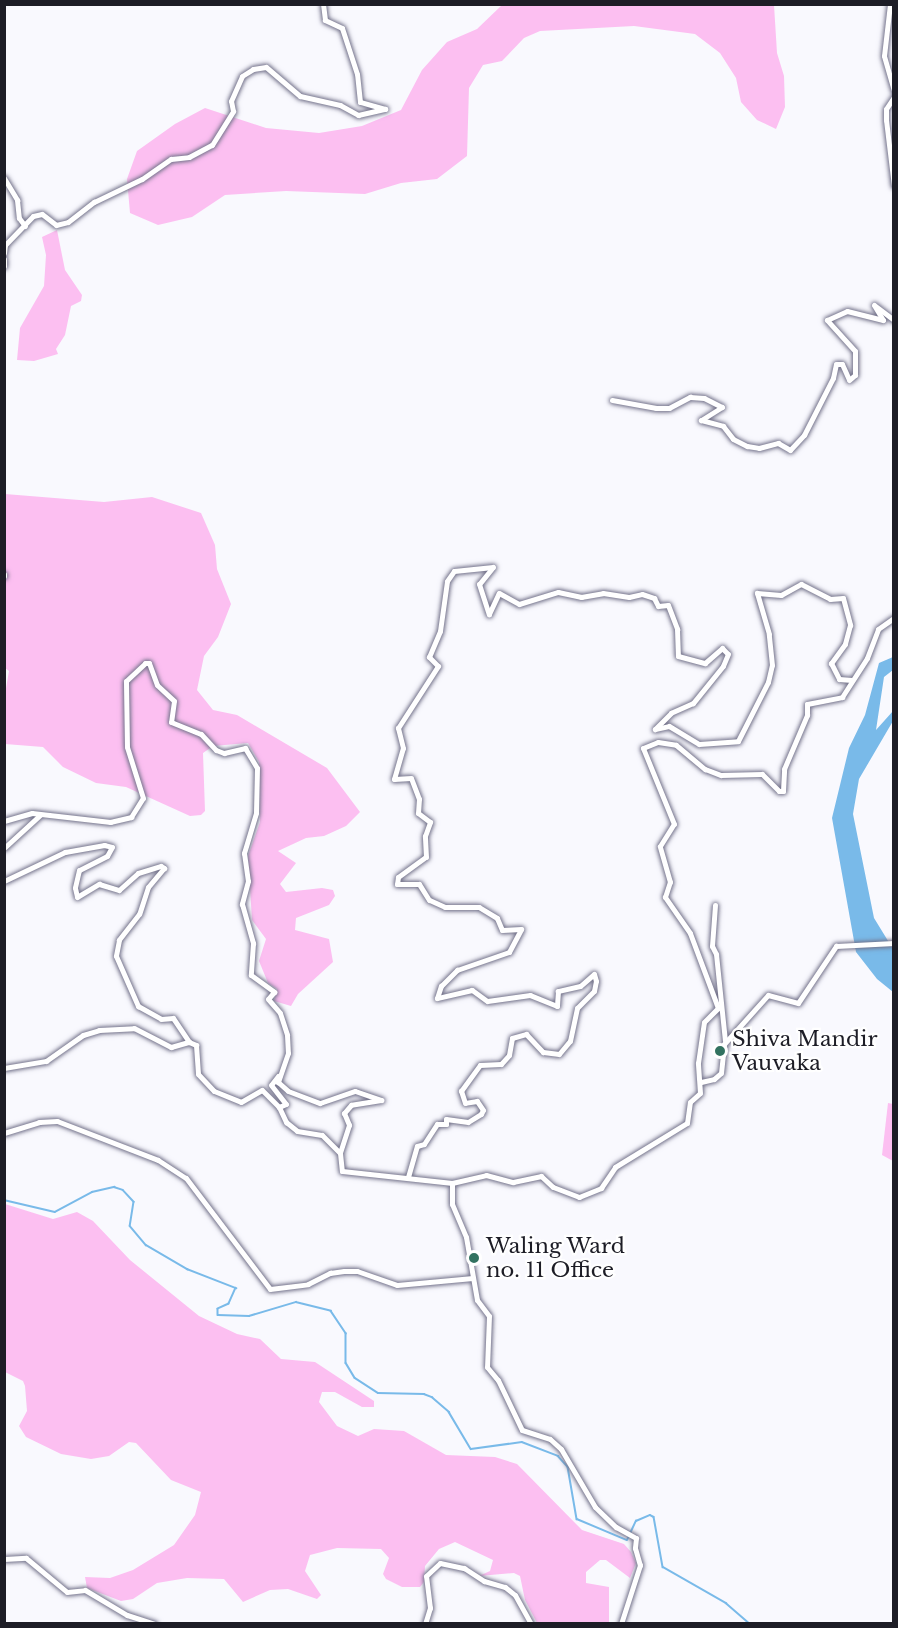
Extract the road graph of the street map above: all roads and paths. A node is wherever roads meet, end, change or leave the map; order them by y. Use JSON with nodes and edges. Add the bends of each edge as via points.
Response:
{"nodes":[{"id":1,"x":323,"y":4,"type":"edge"},
{"id":2,"x":890,"y":4,"type":"edge"},
{"id":3,"x":894,"y":91,"type":"edge"},
{"id":4,"x":894,"y":97,"type":"edge"},
{"id":5,"x":4,"y":178,"type":"edge"},
{"id":6,"x":894,"y":186,"type":"edge"},
{"id":7,"x":25,"y":226,"type":"junction"},
{"id":8,"x":4,"y":253,"type":"edge"},
{"id":9,"x":4,"y":259,"type":"edge"},
{"id":10,"x":4,"y":266,"type":"edge"},
{"id":11,"x":894,"y":320,"type":"edge"},
{"id":12,"x":612,"y":400,"type":"dead end"},
{"id":13,"x":894,"y":618,"type":"edge"},
{"id":14,"x":852,"y":680,"type":"junction"},
{"id":15,"x":41,"y":814,"type":"junction"},
{"id":16,"x":4,"y":821,"type":"edge"},
{"id":17,"x":4,"y":848,"type":"edge"},
{"id":18,"x":4,"y":881,"type":"edge"},
{"id":19,"x":715,"y":905,"type":"dead end"},
{"id":20,"x":894,"y":943,"type":"edge"},
{"id":21,"x":189,"y":1042,"type":"junction"},
{"id":22,"x":724,"y":1043,"type":"junction"},
{"id":23,"x":4,"y":1068,"type":"edge"},
{"id":24,"x":278,"y":1076,"type":"junction"},
{"id":25,"x":701,"y":1082,"type":"junction"},
{"id":26,"x":279,"y":1107,"type":"junction"},
{"id":27,"x":4,"y":1133,"type":"edge"},
{"id":28,"x":340,"y":1153,"type":"junction"},
{"id":29,"x":408,"y":1177,"type":"junction"},
{"id":30,"x":452,"y":1183,"type":"junction"},
{"id":31,"x":473,"y":1278,"type":"junction"},
{"id":32,"x":4,"y":1559,"type":"edge"},
{"id":33,"x":155,"y":1623,"type":"edge"},
{"id":34,"x":425,"y":1623,"type":"edge"},
{"id":35,"x":531,"y":1623,"type":"edge"},
{"id":36,"x":621,"y":1623,"type":"edge"}],
"edges":[{"from":1,"to":7,"type":"street","via":[[325,20],[342,28],[357,74],[360,102],[384,109],[358,115],[340,105],[300,96],[266,66],[253,69],[242,76],[231,101],[233,111],[212,146],[189,157],[171,159],[142,179],[94,202],[68,222],[51,223],[42,214],[33,216]]},
{"from":2,"to":3,"type":"street","via":[[884,56]]},
{"from":4,"to":6,"type":"street","via":[[886,109]]},
{"from":5,"to":7,"type":"street","via":[[18,200],[19,218]]},
{"from":7,"to":8,"type":"street","via":[[5,245]]},
{"from":9,"to":10,"type":"street"},
{"from":11,"to":12,"type":"street","via":[[874,305],[883,320],[847,311],[834,313],[827,320],[855,351],[855,375],[849,380],[842,364],[836,364],[833,378],[804,435],[790,450],[778,443],[759,448],[747,446],[733,439],[723,426],[701,420],[722,407],[704,398],[690,397],[669,408]]},
{"from":13,"to":14,"type":"street","via":[[878,628],[867,658]]},
{"from":14,"to":25,"type":"street","via":[[842,697],[807,704],[807,715],[784,769],[783,791],[779,792],[762,774],[713,772],[676,745],[658,742],[643,748],[674,824],[660,846],[670,882],[665,897],[690,933],[718,1008],[704,1022],[698,1054]]},
{"from":14,"to":29,"type":"street","via":[[839,679],[831,663],[845,644],[850,625],[843,598],[830,599],[801,584],[781,595],[757,593],[770,644],[772,665],[768,682],[738,741],[699,744],[669,726],[655,729],[671,713],[693,703],[728,654],[722,648],[705,663],[678,656],[677,629],[668,605],[658,606],[654,598],[642,594],[581,597],[558,592],[519,604],[500,593],[489,614],[479,584],[494,567],[454,571],[447,581],[440,631],[429,657],[438,666],[398,728],[403,748],[394,779],[411,778],[420,799],[418,813],[430,822],[425,836],[426,857],[399,877],[397,884],[419,884],[429,900],[446,907],[479,907],[497,918],[502,930],[521,929],[509,952],[457,970],[441,986],[437,998],[472,990],[487,1001],[530,995],[557,1006],[558,991],[580,986],[594,974],[596,981],[594,991],[577,1008],[570,1041],[559,1054],[543,1052],[526,1034],[512,1038],[509,1055],[501,1064],[480,1065],[461,1091],[465,1103],[477,1101],[483,1110],[481,1114],[468,1122],[446,1119],[446,1124],[437,1124],[424,1144],[417,1146]]},
{"from":15,"to":16,"type":"street"},
{"from":15,"to":17,"type":"street"},
{"from":15,"to":24,"type":"street","via":[[110,822],[131,817],[140,807],[141,786],[125,733],[126,684],[145,663],[149,663],[157,685],[174,701],[171,722],[201,734],[224,753],[245,748],[256,768],[256,813],[244,853],[248,881],[242,904],[253,943],[251,975],[274,992],[268,999],[280,1013],[287,1035],[288,1053]]},
{"from":18,"to":21,"type":"street","via":[[65,852],[104,845],[112,847],[107,856],[80,870],[77,897],[99,884],[119,890],[138,873],[164,868],[148,887],[139,914],[119,940],[116,956],[138,1006],[161,1019],[173,1018]]},
{"from":19,"to":22,"type":"street","via":[[712,946],[725,1018]]},
{"from":20,"to":22,"type":"street","via":[[836,946],[798,1003],[768,995]]},
{"from":21,"to":23,"type":"street","via":[[171,1047],[134,1028],[113,1028],[83,1035],[46,1061]]},
{"from":21,"to":26,"type":"street","via":[[195,1045],[198,1074],[208,1087],[241,1102],[262,1090]]},
{"from":22,"to":25,"type":"street","via":[[721,1073]]},
{"from":24,"to":26,"type":"street","via":[[271,1085],[285,1104]]},
{"from":24,"to":28,"type":"street","via":[[278,1082],[288,1091],[320,1103],[355,1091],[381,1100],[351,1105],[344,1113],[349,1125]]},
{"from":25,"to":30,"type":"street","via":[[700,1093],[690,1102],[687,1123],[615,1167],[601,1188],[579,1197],[553,1187],[541,1176],[513,1182],[486,1174]]},
{"from":26,"to":28,"type":"street","via":[[295,1130],[322,1135]]},
{"from":27,"to":31,"type":"street","via":[[57,1121],[158,1160],[186,1178],[270,1289],[308,1284],[344,1271],[357,1271],[397,1285]]},
{"from":28,"to":29,"type":"street","via":[[342,1171]]},
{"from":29,"to":30,"type":"street"},
{"from":30,"to":31,"type":"street","via":[[452,1204],[466,1237]]},
{"from":31,"to":36,"type":"street","via":[[477,1300],[489,1316],[487,1367],[498,1380],[519,1425],[561,1449],[595,1507],[615,1527],[636,1538],[640,1565]]},
{"from":32,"to":33,"type":"street","via":[[26,1558],[68,1592],[85,1590],[127,1615]]},
{"from":34,"to":35,"type":"street","via":[[430,1608],[426,1576],[440,1563],[448,1563],[505,1587],[515,1595]]}]}
